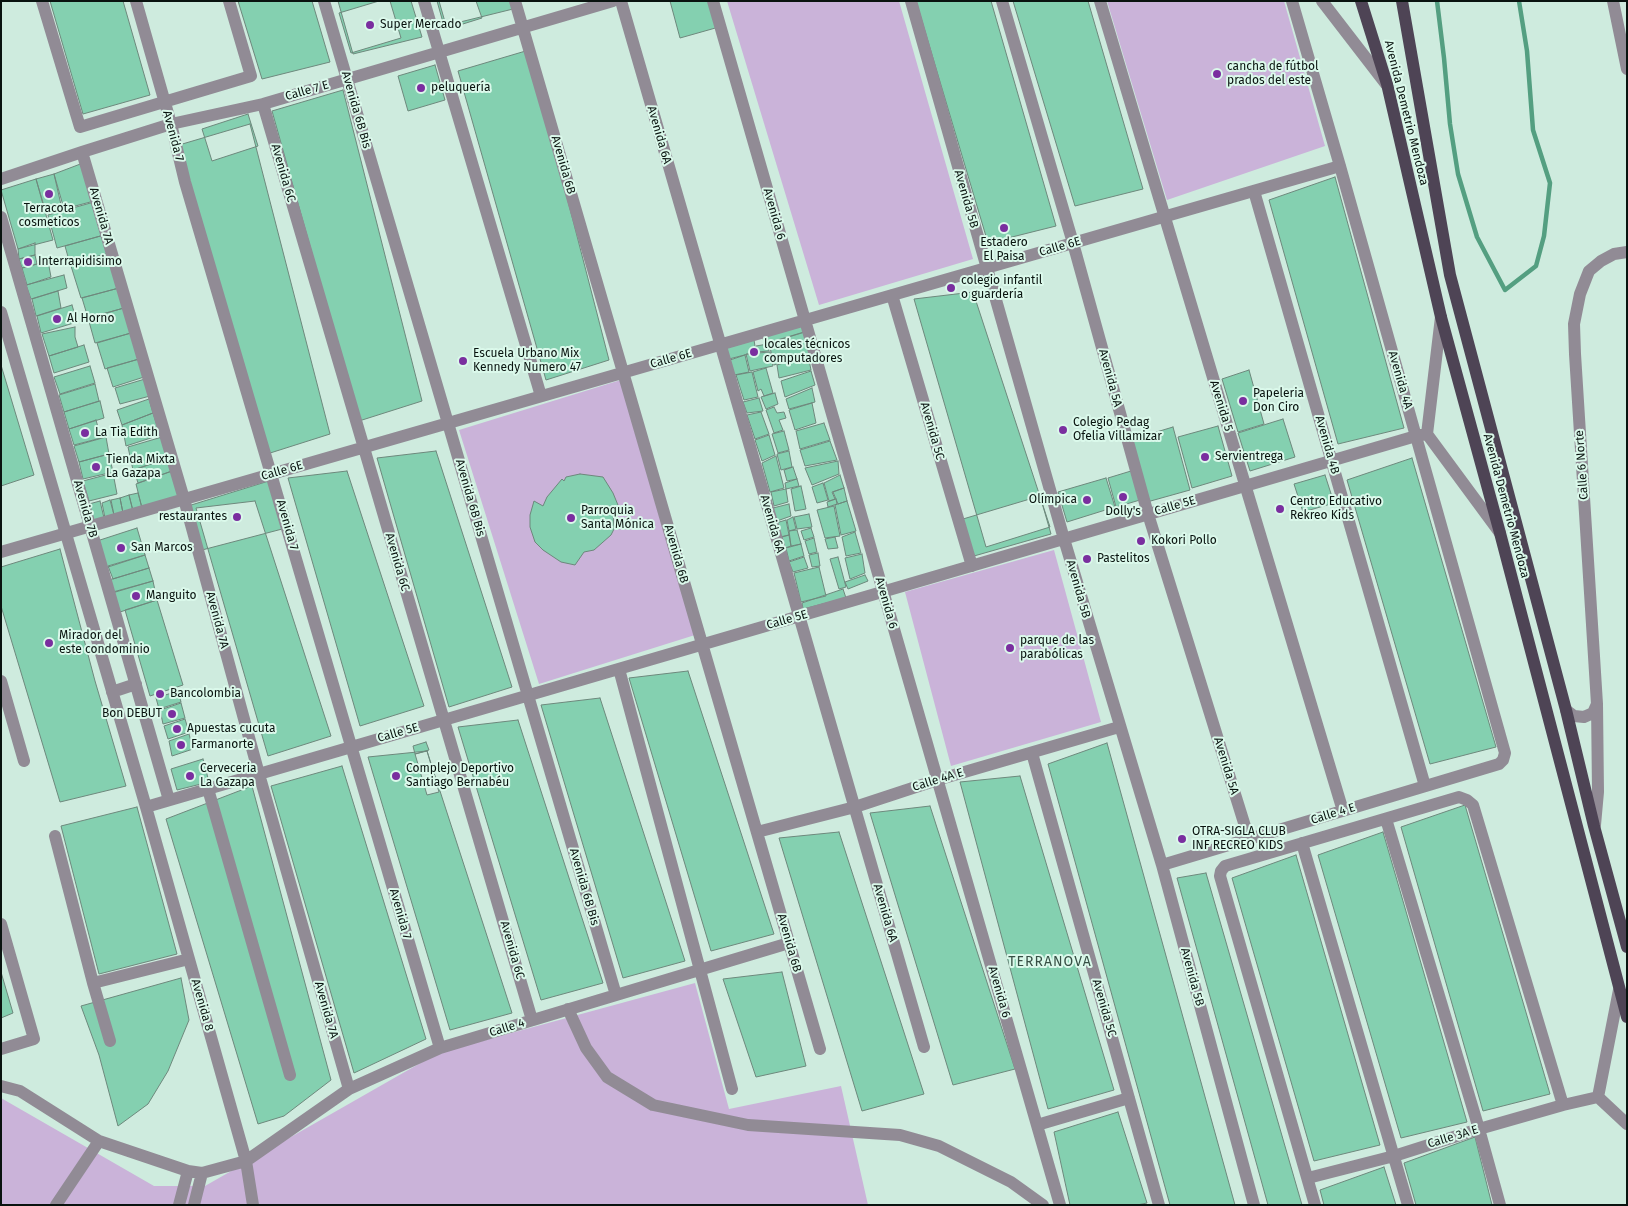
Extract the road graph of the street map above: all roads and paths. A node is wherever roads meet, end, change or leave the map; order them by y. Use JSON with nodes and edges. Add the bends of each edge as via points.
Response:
{"nodes":[{"id":1,"x":42,"y":1,"type":"edge"},
{"id":2,"x":136,"y":1,"type":"edge"},
{"id":3,"x":229,"y":1,"type":"edge"},
{"id":4,"x":324,"y":1,"type":"edge"},
{"id":5,"x":424,"y":1,"type":"edge"},
{"id":6,"x":515,"y":1,"type":"edge"},
{"id":7,"x":613,"y":1,"type":"edge"},
{"id":8,"x":620,"y":1,"type":"edge"},
{"id":9,"x":713,"y":1,"type":"edge"},
{"id":10,"x":911,"y":1,"type":"edge"},
{"id":11,"x":1002,"y":1,"type":"edge"},
{"id":12,"x":1100,"y":1,"type":"edge"},
{"id":13,"x":1292,"y":1,"type":"edge"},
{"id":14,"x":1322,"y":1,"type":"edge"},
{"id":15,"x":1361,"y":1,"type":"edge"},
{"id":16,"x":1402,"y":1,"type":"edge"},
{"id":17,"x":1613,"y":1,"type":"edge"},
{"id":18,"x":523,"y":28,"type":"junction"},
{"id":19,"x":439,"y":52,"type":"junction"},
{"id":20,"x":1627,"y":69,"type":"edge"},
{"id":21,"x":347,"y":79,"type":"junction"},
{"id":22,"x":1387,"y":84,"type":"junction"},
{"id":23,"x":164,"y":100,"type":"junction"},
{"id":24,"x":263,"y":104,"type":"junction"},
{"id":25,"x":171,"y":124,"type":"junction"},
{"id":26,"x":82,"y":152,"type":"junction"},
{"id":27,"x":1340,"y":166,"type":"junction"},
{"id":28,"x":1,"y":180,"type":"edge"},
{"id":29,"x":1254,"y":191,"type":"junction"},
{"id":30,"x":1,"y":217,"type":"edge"},
{"id":31,"x":1164,"y":217,"type":"junction"},
{"id":32,"x":1073,"y":243,"type":"junction"},
{"id":33,"x":1627,"y":252,"type":"edge"},
{"id":34,"x":986,"y":268,"type":"junction"},
{"id":35,"x":892,"y":295,"type":"junction"},
{"id":36,"x":1,"y":312,"type":"edge"},
{"id":37,"x":1441,"y":317,"type":"junction"},
{"id":38,"x":805,"y":320,"type":"junction"},
{"id":39,"x":720,"y":344,"type":"junction"},
{"id":40,"x":624,"y":373,"type":"junction"},
{"id":41,"x":541,"y":396,"type":"junction"},
{"id":42,"x":448,"y":423,"type":"junction"},
{"id":43,"x":1421,"y":435,"type":"junction"},
{"id":44,"x":364,"y":447,"type":"junction"},
{"id":45,"x":1332,"y":461,"type":"junction"},
{"id":46,"x":272,"y":474,"type":"junction"},
{"id":47,"x":1245,"y":486,"type":"junction"},
{"id":48,"x":184,"y":499,"type":"junction"},
{"id":49,"x":1148,"y":514,"type":"junction"},
{"id":50,"x":90,"y":526,"type":"junction"},
{"id":51,"x":66,"y":533,"type":"junction"},
{"id":52,"x":1500,"y":534,"type":"junction"},
{"id":53,"x":1064,"y":539,"type":"junction"},
{"id":54,"x":1,"y":552,"type":"edge"},
{"id":55,"x":972,"y":566,"type":"junction"},
{"id":56,"x":883,"y":592,"type":"junction"},
{"id":57,"x":799,"y":616,"type":"junction"},
{"id":58,"x":702,"y":644,"type":"junction"},
{"id":59,"x":619,"y":669,"type":"junction"},
{"id":60,"x":1,"y":681,"type":"edge"},
{"id":61,"x":136,"y":684,"type":"junction"},
{"id":62,"x":112,"y":692,"type":"junction"},
{"id":63,"x":528,"y":695,"type":"junction"},
{"id":64,"x":1598,"y":704,"type":"junction"},
{"id":65,"x":1566,"y":710,"type":"junction"},
{"id":66,"x":444,"y":720,"type":"junction"},
{"id":67,"x":1119,"y":727,"type":"junction"},
{"id":68,"x":352,"y":747,"type":"junction"},
{"id":69,"x":1032,"y":753,"type":"junction"},
{"id":70,"x":1503,"y":760,"type":"joint"},
{"id":71,"x":24,"y":761,"type":"dead end"},
{"id":72,"x":259,"y":774,"type":"junction"},
{"id":73,"x":937,"y":780,"type":"junction"},
{"id":74,"x":1425,"y":786,"type":"junction"},
{"id":75,"x":208,"y":789,"type":"junction"},
{"id":76,"x":169,"y":800,"type":"junction"},
{"id":77,"x":146,"y":807,"type":"junction"},
{"id":78,"x":855,"y":807,"type":"junction"},
{"id":79,"x":1343,"y":811,"type":"junction"},
{"id":80,"x":1386,"y":819,"type":"junction"},
{"id":81,"x":1594,"y":826,"type":"junction"},
{"id":82,"x":757,"y":832,"type":"junction"},
{"id":83,"x":55,"y":836,"type":"dead end"},
{"id":84,"x":1249,"y":839,"type":"junction"},
{"id":85,"x":1302,"y":843,"type":"junction"},
{"id":86,"x":1162,"y":865,"type":"junction"},
{"id":87,"x":1,"y":924,"type":"edge"},
{"id":88,"x":789,"y":943,"type":"junction"},
{"id":89,"x":1627,"y":947,"type":"edge"},
{"id":90,"x":189,"y":959,"type":"junction"},
{"id":91,"x":700,"y":970,"type":"junction"},
{"id":92,"x":93,"y":983,"type":"junction"},
{"id":93,"x":1619,"y":990,"type":"junction"},
{"id":94,"x":616,"y":995,"type":"junction"},
{"id":95,"x":568,"y":1009,"type":"junction"},
{"id":96,"x":1627,"y":1017,"type":"edge"},
{"id":97,"x":532,"y":1020,"type":"junction"},
{"id":98,"x":110,"y":1041,"type":"dead end"},
{"id":99,"x":924,"y":1047,"type":"dead end"},
{"id":100,"x":440,"y":1048,"type":"junction"},
{"id":101,"x":1,"y":1049,"type":"edge"},
{"id":102,"x":820,"y":1049,"type":"dead end"},
{"id":103,"x":290,"y":1075,"type":"dead end"},
{"id":104,"x":1,"y":1086,"type":"edge"},
{"id":105,"x":349,"y":1089,"type":"junction"},
{"id":106,"x":732,"y":1089,"type":"dead end"},
{"id":107,"x":1598,"y":1097,"type":"junction"},
{"id":108,"x":1129,"y":1098,"type":"junction"},
{"id":109,"x":1562,"y":1105,"type":"junction"},
{"id":110,"x":1037,"y":1124,"type":"junction"},
{"id":111,"x":1627,"y":1124,"type":"edge"},
{"id":112,"x":1479,"y":1129,"type":"junction"},
{"id":113,"x":99,"y":1141,"type":"junction"},
{"id":114,"x":1394,"y":1156,"type":"junction"},
{"id":115,"x":246,"y":1161,"type":"junction"},
{"id":116,"x":188,"y":1170,"type":"junction"},
{"id":117,"x":202,"y":1173,"type":"junction"},
{"id":118,"x":1308,"y":1178,"type":"junction"},
{"id":119,"x":1035,"y":1203,"type":"edge"},
{"id":120,"x":56,"y":1205,"type":"edge"},
{"id":121,"x":179,"y":1205,"type":"edge"},
{"id":122,"x":194,"y":1205,"type":"edge"},
{"id":123,"x":253,"y":1205,"type":"edge"},
{"id":124,"x":1060,"y":1205,"type":"edge"},
{"id":125,"x":1159,"y":1205,"type":"edge"},
{"id":126,"x":1254,"y":1205,"type":"edge"},
{"id":127,"x":1315,"y":1205,"type":"edge"},
{"id":128,"x":1408,"y":1205,"type":"edge"},
{"id":129,"x":1500,"y":1205,"type":"edge"}],
"edges":[{"from":1,"to":23,"type":"street","via":[[80,127]]},
{"from":2,"to":23,"type":"street","name":"Avenida 7"},
{"from":3,"to":23,"type":"street","via":[[251,76]]},
{"from":4,"to":21,"type":"street","name":"Avenida 6B Bis"},
{"from":5,"to":19,"type":"street"},
{"from":6,"to":18,"type":"street","name":"Avenida 6B"},
{"from":7,"to":18,"type":"street","name":"Calle 7 E"},
{"from":8,"to":39,"type":"street","name":"Avenida 6A"},
{"from":9,"to":38,"type":"street","name":"Avenida 6"},
{"from":10,"to":34,"type":"street","name":"Avenida 5B"},
{"from":11,"to":32,"type":"street","name":"Avenida 5A"},
{"from":12,"to":31,"type":"street","name":"Avenida 5"},
{"from":13,"to":27,"type":"street","name":"Avenida 4A"},
{"from":14,"to":22,"type":"street"},
{"from":15,"to":22,"type":"main road","name":"Avenida Demetrio Mendoza"},
{"from":16,"to":65,"type":"main road","name":"Avenida Demetrio Mendoza","via":[[1450,275]]},
{"from":17,"to":20,"type":"street"},
{"from":18,"to":19,"type":"street","name":"Calle 7 E"},
{"from":18,"to":40,"type":"street","name":"Avenida 6B"},
{"from":19,"to":21,"type":"street","name":"Calle 7 E"},
{"from":19,"to":41,"type":"street"},
{"from":21,"to":24,"type":"street","name":"Calle 7 E"},
{"from":21,"to":42,"type":"street","name":"Avenida 6B Bis"},
{"from":22,"to":37,"type":"main road","name":"Avenida Demetrio Mendoza"},
{"from":23,"to":25,"type":"street","name":"Avenida 7"},
{"from":24,"to":25,"type":"street","name":"Calle 7 E"},
{"from":24,"to":44,"type":"street","name":"Avenida 6C"},
{"from":25,"to":26,"type":"street","name":"Calle 7 E"},
{"from":25,"to":46,"type":"street","name":"Avenida 7","via":[[185,182]]},
{"from":26,"to":28,"type":"street","name":"Calle 7 E"},
{"from":26,"to":48,"type":"street","name":"Avenida 7A"},
{"from":27,"to":29,"type":"street","name":"Calle 6E"},
{"from":27,"to":43,"type":"street","name":"Avenida 4A"},
{"from":29,"to":31,"type":"street","name":"Calle 6E"},
{"from":29,"to":45,"type":"street","name":"Avenida 4B"},
{"from":30,"to":50,"type":"street","name":"Avenida 7B"},
{"from":31,"to":32,"type":"street","name":"Calle 6E"},
{"from":31,"to":47,"type":"street","name":"Avenida 5"},
{"from":32,"to":34,"type":"street","name":"Calle 6E"},
{"from":32,"to":49,"type":"street","name":"Avenida 5A"},
{"from":33,"to":64,"type":"street","name":"Calle 6 Norte","via":[[1614,254],[1589,271],[1574,324]]},
{"from":34,"to":35,"type":"street","name":"Calle 6E"},
{"from":34,"to":53,"type":"street","name":"Avenida 5B"},
{"from":35,"to":38,"type":"street","name":"Calle 6E"},
{"from":35,"to":55,"type":"street","name":"Avenida 5C"},
{"from":36,"to":51,"type":"street","name":"Avenida 7B"},
{"from":37,"to":43,"type":"street"},
{"from":37,"to":52,"type":"main road","name":"Avenida Demetrio Mendoza"},
{"from":38,"to":39,"type":"street","name":"Calle 6E"},
{"from":38,"to":56,"type":"street","name":"Avenida 6"},
{"from":39,"to":40,"type":"street","name":"Calle 6E"},
{"from":39,"to":57,"type":"street","name":"Avenida 6A"},
{"from":40,"to":41,"type":"street","name":"Calle 6E"},
{"from":40,"to":58,"type":"street","name":"Avenida 6B"},
{"from":41,"to":42,"type":"street","name":"Calle 6E"},
{"from":42,"to":44,"type":"street","name":"Calle 6E"},
{"from":42,"to":63,"type":"street","name":"Avenida 6B Bis"},
{"from":43,"to":45,"type":"street","name":"Calle 5E"},
{"from":43,"to":52,"type":"street"},
{"from":43,"to":70,"type":"street","name":"Avenida 4A","via":[[1506,753]]},
{"from":44,"to":46,"type":"street","name":"Calle 6E"},
{"from":44,"to":66,"type":"street","name":"Avenida 6C"},
{"from":45,"to":47,"type":"street","name":"Calle 5E"},
{"from":45,"to":74,"type":"street","name":"Avenida 4B"},
{"from":46,"to":48,"type":"street","name":"Calle 6E"},
{"from":46,"to":68,"type":"street","name":"Avenida 7"},
{"from":47,"to":49,"type":"street","name":"Calle 5E"},
{"from":47,"to":79,"type":"street","name":"Avenida 5"},
{"from":48,"to":50,"type":"street","name":"Calle 6E"},
{"from":48,"to":72,"type":"street","name":"Avenida 7A"},
{"from":49,"to":53,"type":"street","name":"Calle 5E"},
{"from":49,"to":84,"type":"street","name":"Avenida 5A"},
{"from":50,"to":51,"type":"street","name":"Calle 6E"},
{"from":50,"to":61,"type":"street","name":"Avenida 7B"},
{"from":51,"to":54,"type":"street","name":"Calle 6E"},
{"from":51,"to":62,"type":"street","name":"Avenida 7B"},
{"from":52,"to":93,"type":"main road","name":"Avenida Demetrio Mendoza"},
{"from":53,"to":55,"type":"street","name":"Calle 5E"},
{"from":53,"to":67,"type":"street","name":"Avenida 5B"},
{"from":55,"to":56,"type":"street","name":"Calle 5E"},
{"from":56,"to":57,"type":"street","name":"Calle 5E"},
{"from":56,"to":73,"type":"street","name":"Avenida 6"},
{"from":57,"to":58,"type":"street","name":"Calle 5E"},
{"from":57,"to":78,"type":"street","name":"Avenida 6A"},
{"from":58,"to":59,"type":"street","name":"Calle 5E"},
{"from":58,"to":82,"type":"street","name":"Avenida 6B"},
{"from":59,"to":63,"type":"street","name":"Calle 5E"},
{"from":59,"to":91,"type":"street"},
{"from":60,"to":71,"type":"street"},
{"from":61,"to":62,"type":"street"},
{"from":61,"to":76,"type":"street","name":"Avenida 7B"},
{"from":62,"to":77,"type":"street","name":"Avenida 7B"},
{"from":63,"to":66,"type":"street","name":"Calle 5E"},
{"from":63,"to":94,"type":"street","name":"Avenida 6B Bis"},
{"from":64,"to":65,"type":"street","via":[[1593,713],[1584,717],[1574,716]]},
{"from":64,"to":81,"type":"street","name":"Calle 6 Norte","via":[[1598,792]]},
{"from":65,"to":81,"type":"main road","name":"Avenida Demetrio Mendoza"},
{"from":66,"to":68,"type":"street","name":"Calle 5E"},
{"from":66,"to":97,"type":"street","name":"Avenida 6C"},
{"from":67,"to":69,"type":"street","name":"Calle 4A E"},
{"from":67,"to":86,"type":"street","name":"Avenida 5B"},
{"from":68,"to":72,"type":"street","name":"Calle 5E"},
{"from":68,"to":100,"type":"street","name":"Avenida 7"},
{"from":69,"to":73,"type":"street","name":"Calle 4A E"},
{"from":69,"to":108,"type":"street","name":"Avenida 5C"},
{"from":70,"to":74,"type":"street","name":"Calle 4 E","via":[[1499,764]]},
{"from":72,"to":75,"type":"street","name":"Calle 5E"},
{"from":72,"to":105,"type":"street","name":"Avenida 7A"},
{"from":73,"to":78,"type":"street","name":"Calle 4A E"},
{"from":73,"to":110,"type":"street","name":"Avenida 6"},
{"from":74,"to":79,"type":"street","name":"Calle 4 E"},
{"from":75,"to":76,"type":"street","name":"Calle 5E"},
{"from":75,"to":103,"type":"street"},
{"from":76,"to":77,"type":"street","name":"Calle 5E"},
{"from":77,"to":90,"type":"street","name":"Avenida 8"},
{"from":78,"to":82,"type":"street","name":"Calle 4A E"},
{"from":78,"to":99,"type":"street","name":"Avenida 6A"},
{"from":79,"to":84,"type":"street","name":"Calle 4 E"},
{"from":80,"to":85,"type":"street"},
{"from":80,"to":109,"type":"street","via":[[1459,797],[1474,805]]},
{"from":80,"to":112,"type":"street"},
{"from":81,"to":89,"type":"main road","name":"Avenida Demetrio Mendoza"},
{"from":82,"to":88,"type":"street","name":"Avenida 6B"},
{"from":83,"to":92,"type":"street"},
{"from":84,"to":86,"type":"street","name":"Calle 4 E"},
{"from":85,"to":114,"type":"street"},
{"from":85,"to":118,"type":"street","via":[[1225,866],[1220,876]]},
{"from":86,"to":126,"type":"street","name":"Avenida 5B"},
{"from":87,"to":101,"type":"street","via":[[34,1039]]},
{"from":88,"to":91,"type":"street","name":"Calle 4"},
{"from":88,"to":102,"type":"street","name":"Avenida 6B"},
{"from":90,"to":92,"type":"street"},
{"from":90,"to":115,"type":"street","name":"Avenida 8"},
{"from":91,"to":94,"type":"street","name":"Calle 4"},
{"from":91,"to":106,"type":"street"},
{"from":92,"to":98,"type":"street"},
{"from":93,"to":96,"type":"main road","name":"Avenida Demetrio Mendoza"},
{"from":93,"to":107,"type":"street"},
{"from":94,"to":95,"type":"street","name":"Calle 4"},
{"from":95,"to":97,"type":"street","name":"Calle 4"},
{"from":95,"to":119,"type":"street","via":[[586,1048],[607,1077],[653,1105],[748,1126],[900,1135],[939,1146],[1011,1182]]},
{"from":97,"to":100,"type":"street","name":"Calle 4"},
{"from":100,"to":105,"type":"street","name":"Calle 4"},
{"from":104,"to":113,"type":"street","via":[[20,1091]]},
{"from":105,"to":115,"type":"street","name":"Calle 4"},
{"from":107,"to":109,"type":"street","name":"Calle 3A E"},
{"from":107,"to":111,"type":"street"},
{"from":108,"to":110,"type":"street"},
{"from":108,"to":125,"type":"street","name":"Avenida 5C"},
{"from":109,"to":112,"type":"street","name":"Calle 3A E"},
{"from":110,"to":124,"type":"street","name":"Avenida 6"},
{"from":112,"to":114,"type":"street","name":"Calle 3A E"},
{"from":112,"to":129,"type":"street"},
{"from":113,"to":116,"type":"street"},
{"from":113,"to":120,"type":"street"},
{"from":114,"to":118,"type":"street","name":"Calle 3A E"},
{"from":114,"to":128,"type":"street"},
{"from":115,"to":117,"type":"street","name":"Calle 4"},
{"from":115,"to":123,"type":"street","name":"Avenida 8"},
{"from":116,"to":117,"type":"street"},
{"from":116,"to":121,"type":"street"},
{"from":117,"to":122,"type":"street"},
{"from":118,"to":127,"type":"street"}]}
